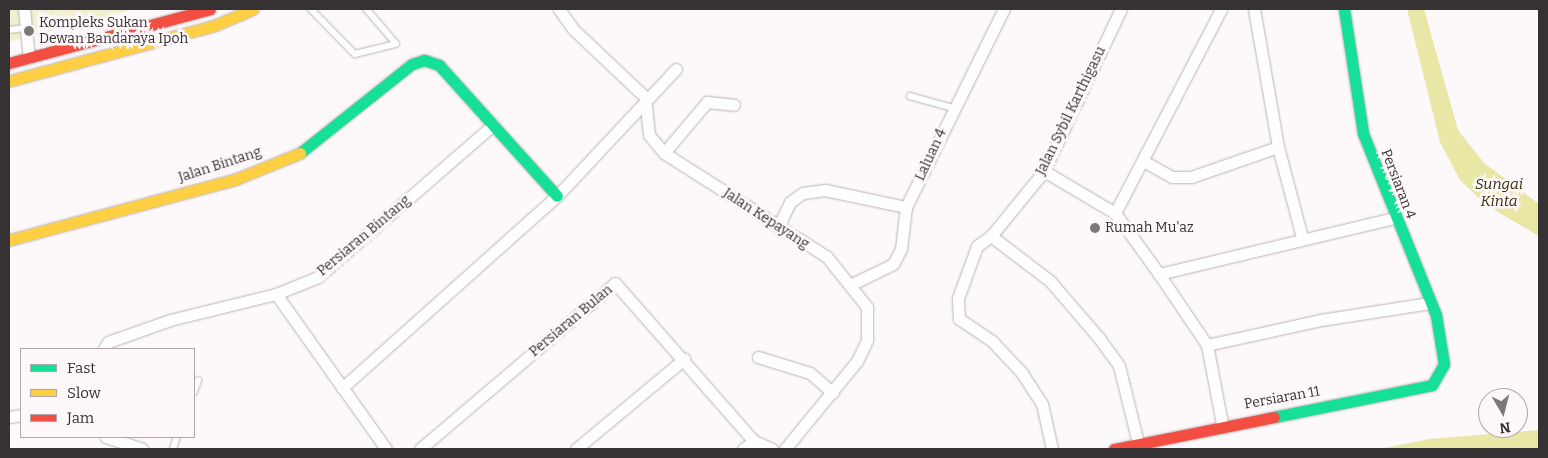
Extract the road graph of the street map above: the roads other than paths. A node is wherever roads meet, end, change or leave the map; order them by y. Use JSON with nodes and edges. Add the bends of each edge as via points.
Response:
{"nodes":[{"id":1,"x":24,"y":9,"type":"edge"},
{"id":2,"x":210,"y":9,"type":"edge"},
{"id":3,"x":253,"y":9,"type":"edge"},
{"id":4,"x":311,"y":9,"type":"edge"},
{"id":5,"x":366,"y":9,"type":"edge"},
{"id":6,"x":559,"y":9,"type":"edge"},
{"id":7,"x":1004,"y":9,"type":"edge"},
{"id":8,"x":1220,"y":9,"type":"edge"},
{"id":9,"x":1254,"y":9,"type":"edge"},
{"id":10,"x":1344,"y":9,"type":"edge"},
{"id":11,"x":1118,"y":10,"type":"edge"},
{"id":12,"x":26,"y":28,"type":"junction"},
{"id":13,"x":9,"y":30,"type":"edge"},
{"id":14,"x":29,"y":58,"type":"junction"},
{"id":15,"x":9,"y":64,"type":"edge"},
{"id":16,"x":72,"y":64,"type":"junction"},
{"id":17,"x":676,"y":69,"type":"dead end"},
{"id":18,"x":9,"y":76,"type":"edge"},
{"id":19,"x":9,"y":81,"type":"edge"},
{"id":20,"x":910,"y":96,"type":"dead end"},
{"id":21,"x":645,"y":97,"type":"junction"},
{"id":22,"x":734,"y":105,"type":"dead end"},
{"id":23,"x":953,"y":108,"type":"junction"},
{"id":24,"x":493,"y":125,"type":"junction"},
{"id":25,"x":1278,"y":147,"type":"junction"},
{"id":26,"x":664,"y":153,"type":"junction"},
{"id":27,"x":1145,"y":162,"type":"junction"},
{"id":28,"x":1044,"y":171,"type":"junction"},
{"id":29,"x":557,"y":196,"type":"junction"},
{"id":30,"x":906,"y":207,"type":"junction"},
{"id":31,"x":1115,"y":213,"type":"junction"},
{"id":32,"x":1394,"y":218,"type":"junction"},
{"id":33,"x":778,"y":227,"type":"junction"},
{"id":34,"x":991,"y":236,"type":"junction"},
{"id":35,"x":1302,"y":237,"type":"junction"},
{"id":36,"x":9,"y":240,"type":"edge"},
{"id":37,"x":1159,"y":274,"type":"junction"},
{"id":38,"x":852,"y":284,"type":"junction"},
{"id":39,"x":276,"y":294,"type":"junction"},
{"id":40,"x":1430,"y":303,"type":"junction"},
{"id":41,"x":1207,"y":345,"type":"junction"},
{"id":42,"x":105,"y":348,"type":"edge"},
{"id":43,"x":758,"y":357,"type":"dead end"},
{"id":44,"x":684,"y":359,"type":"junction"},
{"id":45,"x":1444,"y":364,"type":"joint"},
{"id":46,"x":198,"y":381,"type":"dead end"},
{"id":47,"x":342,"y":388,"type":"junction"},
{"id":48,"x":195,"y":389,"type":"edge"},
{"id":49,"x":833,"y":393,"type":"junction"},
{"id":50,"x":1222,"y":424,"type":"junction"},
{"id":51,"x":109,"y":438,"type":"edge"},
{"id":52,"x":754,"y":441,"type":"junction"},
{"id":53,"x":1138,"y":444,"type":"junction"},
{"id":54,"x":142,"y":449,"type":"edge"},
{"id":55,"x":386,"y":449,"type":"edge"},
{"id":56,"x":420,"y":449,"type":"edge"},
{"id":57,"x":576,"y":449,"type":"edge"},
{"id":58,"x":744,"y":449,"type":"edge"},
{"id":59,"x":772,"y":449,"type":"edge"},
{"id":60,"x":785,"y":449,"type":"edge"},
{"id":61,"x":1052,"y":449,"type":"edge"},
{"id":62,"x":1114,"y":449,"type":"edge"}],
"edges":[{"from":1,"to":12,"type":"street"},
{"from":2,"to":14,"type":"street"},
{"from":3,"to":16,"type":"street","via":[[213,26]]},
{"from":4,"to":5,"type":"lane","via":[[355,54],[396,44]]},
{"from":6,"to":21,"type":"street","via":[[573,29]]},
{"from":7,"to":23,"type":"street","name":"Laluan 4"},
{"from":8,"to":27,"type":"street"},
{"from":9,"to":25,"type":"street"},
{"from":10,"to":32,"type":"street","name":"Persiaran 4","via":[[1363,133]]},
{"from":11,"to":28,"type":"street","name":"Jalan Sybil Karthigasu"},
{"from":12,"to":13,"type":"lane"},
{"from":12,"to":14,"type":"street"},
{"from":14,"to":15,"type":"street"},
{"from":14,"to":16,"type":"street","via":[[36,66],[68,61]]},
{"from":14,"to":18,"type":"street","via":[[23,69]]},
{"from":16,"to":19,"type":"street"},
{"from":17,"to":21,"type":"street"},
{"from":20,"to":23,"type":"lane"},
{"from":21,"to":26,"type":"street","name":"Jalan Kepayang","via":[[649,134]]},
{"from":21,"to":29,"type":"street"},
{"from":22,"to":26,"type":"street","via":[[707,102]]},
{"from":23,"to":30,"type":"street","name":"Laluan 4"},
{"from":24,"to":29,"type":"street"},
{"from":24,"to":36,"type":"street","name":"Jalan Bintang","via":[[439,65],[424,60],[412,64],[311,149],[236,179]]},
{"from":24,"to":39,"type":"street","name":"Persiaran Bintang","via":[[318,277]]},
{"from":25,"to":27,"type":"street","via":[[1191,176],[1172,177]]},
{"from":25,"to":35,"type":"street"},
{"from":26,"to":33,"type":"street","name":"Jalan Kepayang"},
{"from":27,"to":31,"type":"street"},
{"from":28,"to":31,"type":"street"},
{"from":28,"to":34,"type":"street","name":"Jalan Sybil Karthigasu"},
{"from":29,"to":47,"type":"street"},
{"from":30,"to":33,"type":"street","via":[[825,190],[803,193],[790,202]]},
{"from":30,"to":38,"type":"street","name":"Laluan 4","via":[[901,249],[893,264]]},
{"from":31,"to":37,"type":"street"},
{"from":32,"to":35,"type":"street"},
{"from":32,"to":40,"type":"street","name":"Persiaran 4"},
{"from":33,"to":38,"type":"street","name":"Jalan Kepayang","via":[[827,257]]},
{"from":34,"to":53,"type":"street","via":[[1050,282],[1119,366]]},
{"from":34,"to":61,"type":"street","name":"Jalan Sybil Karthigasu","via":[[978,246],[956,310],[959,319],[992,342],[1022,373],[1042,404]]},
{"from":35,"to":37,"type":"street"},
{"from":37,"to":41,"type":"street"},
{"from":38,"to":49,"type":"street","name":"Jalan Kepayang","via":[[866,307],[867,340]]},
{"from":39,"to":42,"type":"street","name":"Persiaran Bintang","via":[[170,320],[108,342]]},
{"from":39,"to":47,"type":"street"},
{"from":40,"to":41,"type":"street","via":[[1320,320]]},
{"from":40,"to":45,"type":"street","name":"Persiaran 4"},
{"from":41,"to":50,"type":"street"},
{"from":43,"to":49,"type":"street","via":[[810,374]]},
{"from":44,"to":52,"type":"street","name":"Persiaran Bulan"},
{"from":44,"to":56,"type":"street","name":"Persiaran Bulan","via":[[615,283]]},
{"from":44,"to":57,"type":"street"},
{"from":45,"to":50,"type":"street","name":"Persiaran 11","via":[[1432,384]]},
{"from":46,"to":48,"type":"lane"},
{"from":47,"to":55,"type":"street"},
{"from":49,"to":60,"type":"street","name":"Jalan Kepayang"},
{"from":50,"to":53,"type":"street","name":"Persiaran 11"},
{"from":51,"to":54,"type":"street"},
{"from":52,"to":58,"type":"street"},
{"from":52,"to":59,"type":"street","name":"Persiaran Bulan"},
{"from":53,"to":62,"type":"street","name":"Persiaran 11"}]}
